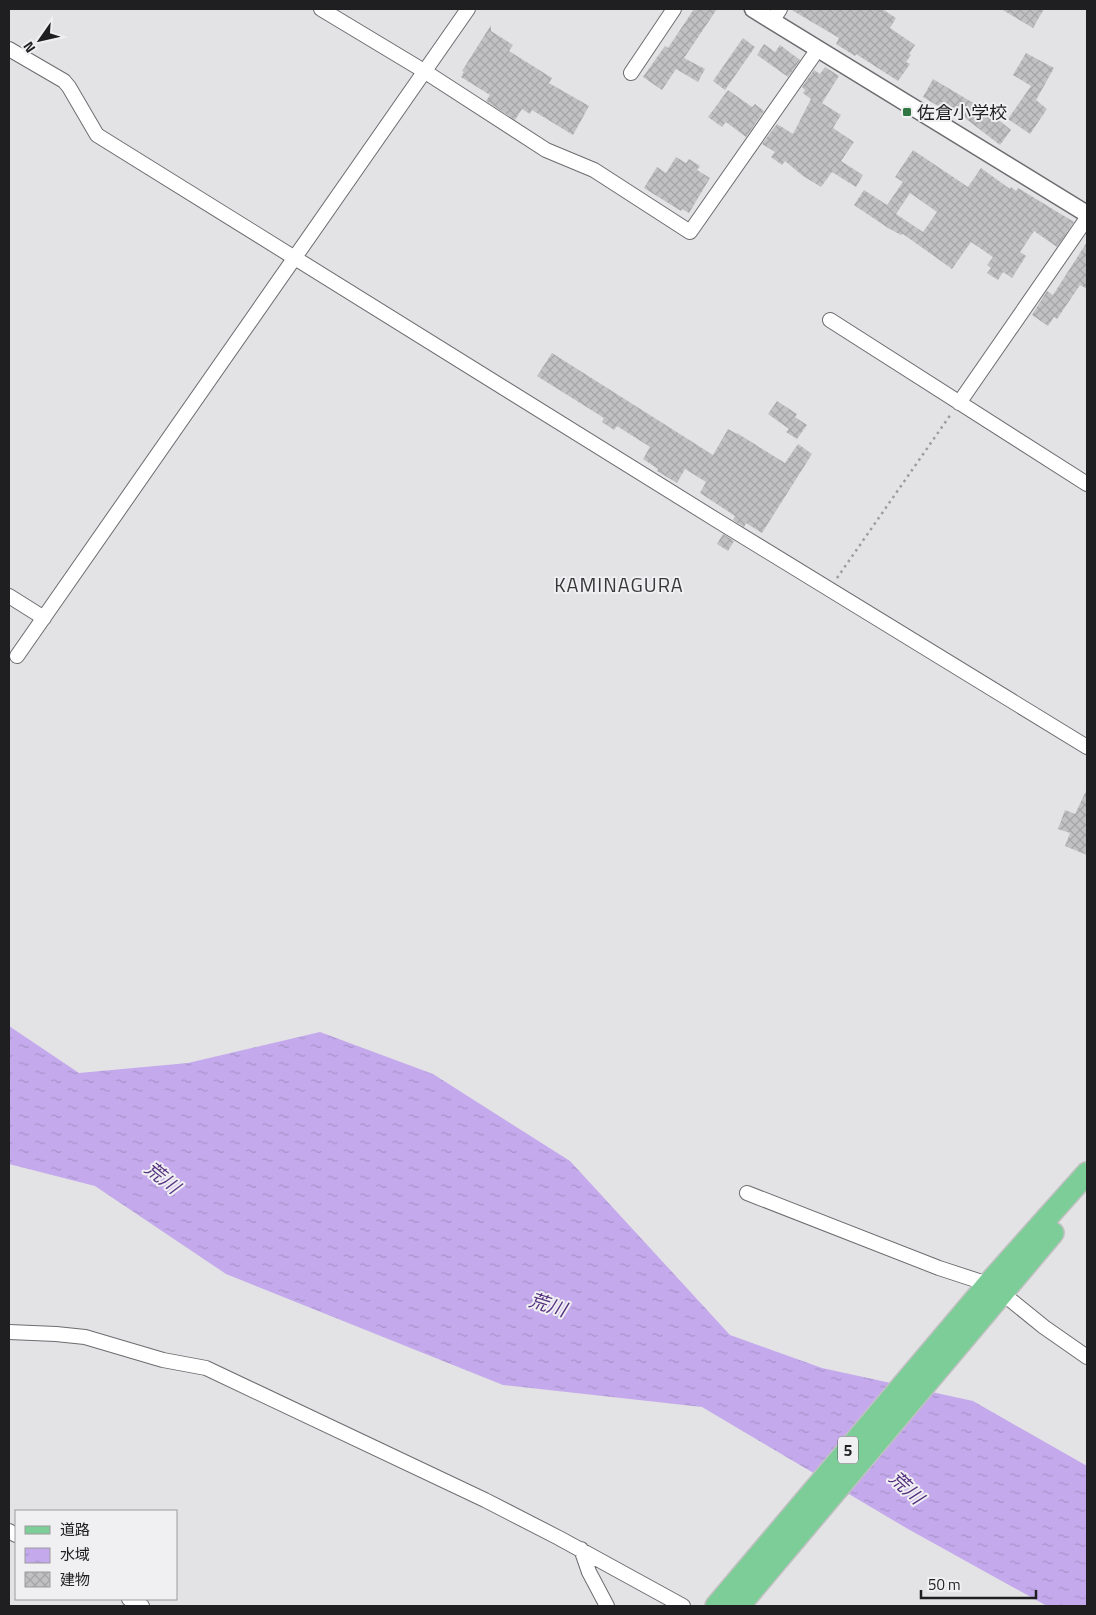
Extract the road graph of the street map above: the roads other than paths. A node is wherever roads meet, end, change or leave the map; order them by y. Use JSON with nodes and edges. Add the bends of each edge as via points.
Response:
{"nodes":[{"id":1,"x":321,"y":9,"type":"edge"},
{"id":2,"x":468,"y":9,"type":"edge"},
{"id":3,"x":674,"y":9,"type":"edge"},
{"id":4,"x":753,"y":9,"type":"edge"},
{"id":5,"x":776,"y":15,"type":"edge"},
{"id":6,"x":9,"y":49,"type":"edge"},
{"id":7,"x":818,"y":49,"type":"junction"},
{"id":8,"x":424,"y":71,"type":"junction"},
{"id":9,"x":631,"y":73,"type":"dead end"},
{"id":10,"x":1087,"y":216,"type":"edge"},
{"id":11,"x":296,"y":257,"type":"junction"},
{"id":12,"x":830,"y":320,"type":"dead end"},
{"id":13,"x":959,"y":402,"type":"junction"},
{"id":14,"x":1087,"y":484,"type":"edge"},
{"id":15,"x":9,"y":596,"type":"edge"},
{"id":16,"x":44,"y":618,"type":"junction"},
{"id":17,"x":17,"y":656,"type":"dead end"},
{"id":18,"x":1087,"y":747,"type":"edge"},
{"id":19,"x":1087,"y":1172,"type":"edge"},
{"id":20,"x":1087,"y":1192,"type":"edge"},
{"id":21,"x":747,"y":1193,"type":"dead end"},
{"id":22,"x":991,"y":1294,"type":"junction"},
{"id":23,"x":9,"y":1332,"type":"edge"},
{"id":24,"x":1087,"y":1357,"type":"edge"},
{"id":25,"x":581,"y":1550,"type":"junction"},
{"id":26,"x":131,"y":1600,"type":"edge"},
{"id":27,"x":142,"y":1606,"type":"edge"},
{"id":28,"x":607,"y":1606,"type":"edge"},
{"id":29,"x":683,"y":1606,"type":"edge"},
{"id":30,"x":716,"y":1606,"type":"edge"},
{"id":31,"x":739,"y":1606,"type":"edge"}],
"edges":[{"from":1,"to":8,"type":"street"},
{"from":2,"to":8,"type":"street"},
{"from":3,"to":9,"type":"street"},
{"from":4,"to":5,"type":"street"},
{"from":5,"to":7,"type":"street"},
{"from":6,"to":11,"type":"street","via":[[64,81],[97,135]]},
{"from":7,"to":8,"type":"street","via":[[690,232],[594,170],[546,150]]},
{"from":7,"to":10,"type":"street"},
{"from":8,"to":11,"type":"street"},
{"from":10,"to":13,"type":"street"},
{"from":11,"to":16,"type":"street"},
{"from":11,"to":18,"type":"street"},
{"from":12,"to":13,"type":"street"},
{"from":13,"to":14,"type":"street"},
{"from":15,"to":16,"type":"street"},
{"from":16,"to":17,"type":"street"},
{"from":19,"to":22,"type":"main road","number":"5"},
{"from":20,"to":22,"type":"main road","number":"5"},
{"from":21,"to":22,"type":"street","via":[[939,1268]]},
{"from":22,"to":24,"type":"street"},
{"from":22,"to":30,"type":"main road","number":"5"},
{"from":22,"to":31,"type":"main road","number":"5"},
{"from":23,"to":25,"type":"street","via":[[85,1337],[163,1360],[206,1368],[485,1500]]},
{"from":25,"to":28,"type":"street"},
{"from":25,"to":29,"type":"street"},
{"from":26,"to":27,"type":"street"}]}
